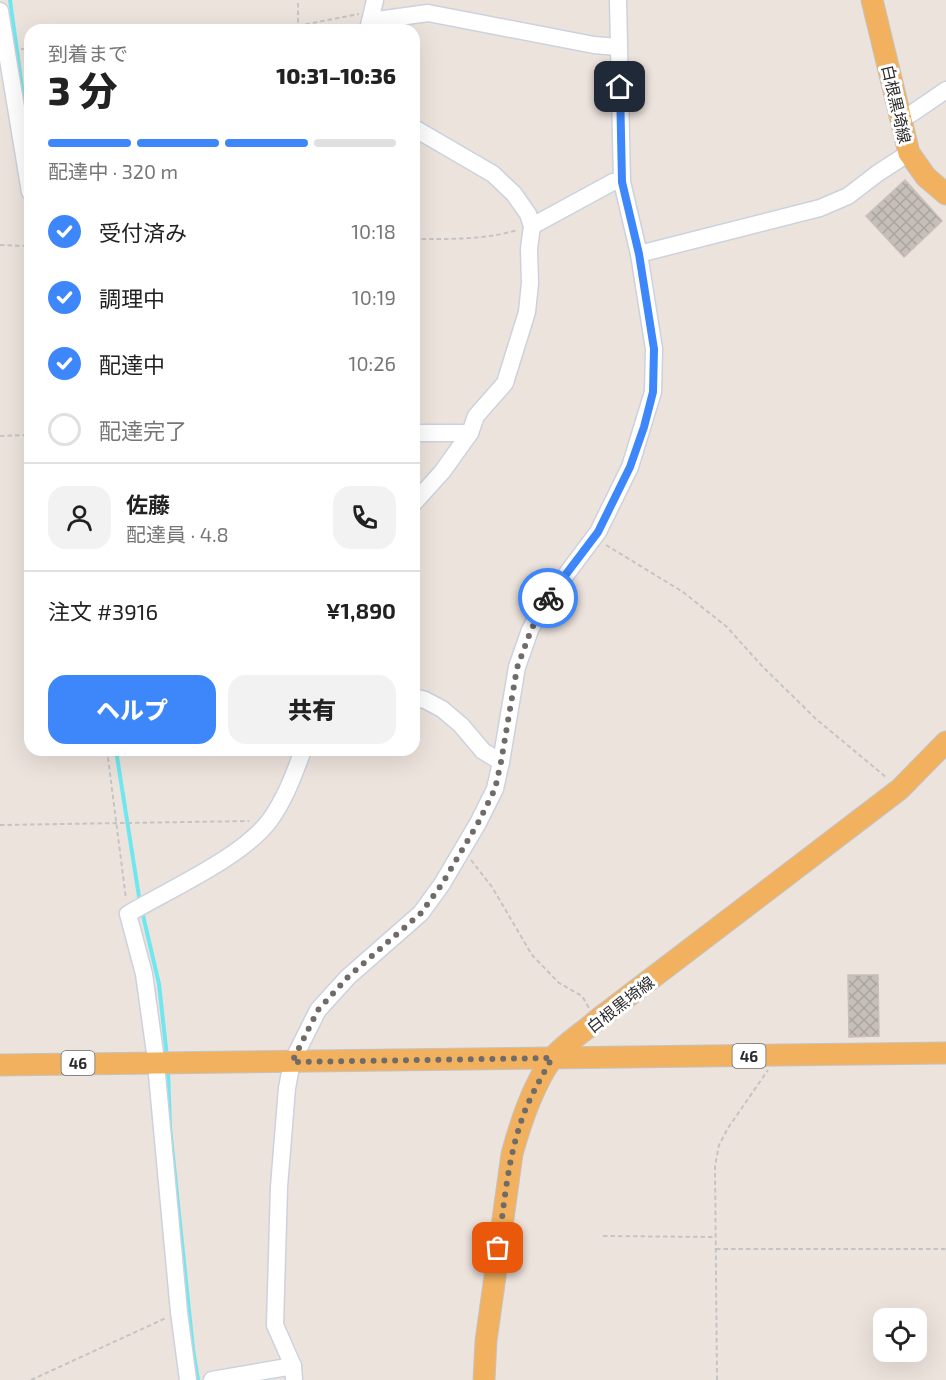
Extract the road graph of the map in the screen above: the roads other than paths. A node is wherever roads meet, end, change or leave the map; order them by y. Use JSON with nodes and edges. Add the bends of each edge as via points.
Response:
{"nodes":[{"id":1,"x":375,"y":0,"type":"edge"},
{"id":2,"x":618,"y":0,"type":"edge"},
{"id":3,"x":872,"y":0,"type":"edge"},
{"id":4,"x":0,"y":11,"type":"edge"},
{"id":5,"x":369,"y":24,"type":"edge"},
{"id":6,"x":378,"y":24,"type":"edge"},
{"id":7,"x":618,"y":47,"type":"junction"},
{"id":8,"x":946,"y":90,"type":"edge"},
{"id":9,"x":902,"y":117,"type":"junction"},
{"id":10,"x":420,"y":131,"type":"edge"},
{"id":11,"x":909,"y":153,"type":"junction"},
{"id":12,"x":24,"y":156,"type":"edge"},
{"id":13,"x":622,"y":182,"type":"junction"},
{"id":14,"x":946,"y":194,"type":"edge"},
{"id":15,"x":532,"y":226,"type":"junction"},
{"id":16,"x":639,"y":254,"type":"junction"},
{"id":17,"x":420,"y":433,"type":"edge"},
{"id":18,"x":470,"y":433,"type":"junction"},
{"id":19,"x":420,"y":496,"type":"edge"},
{"id":20,"x":420,"y":699,"type":"edge"},
{"id":21,"x":946,"y":742,"type":"edge"},
{"id":22,"x":301,"y":756,"type":"edge"},
{"id":23,"x":501,"y":762,"type":"junction"},
{"id":24,"x":946,"y":1053,"type":"edge"},
{"id":25,"x":552,"y":1058,"type":"junction"},
{"id":26,"x":155,"y":1062,"type":"junction"},
{"id":27,"x":292,"y":1062,"type":"junction"},
{"id":28,"x":0,"y":1065,"type":"edge"},
{"id":29,"x":293,"y":1373,"type":"edge"},
{"id":30,"x":188,"y":1380,"type":"edge"},
{"id":31,"x":212,"y":1380,"type":"edge"},
{"id":32,"x":484,"y":1380,"type":"edge"}],
"edges":[{"from":1,"to":5,"type":"street"},
{"from":2,"to":7,"type":"street"},
{"from":3,"to":9,"type":"main road","name":"白根黒埼線"},
{"from":4,"to":12,"type":"street"},
{"from":6,"to":7,"type":"street","via":[[429,13]]},
{"from":7,"to":13,"type":"street"},
{"from":8,"to":9,"type":"street"},
{"from":9,"to":11,"type":"main road","name":"白根黒埼線"},
{"from":10,"to":15,"type":"street","via":[[494,174],[514,194]]},
{"from":11,"to":14,"type":"main road","name":"白根黒埼線","via":[[926,177]]},
{"from":11,"to":16,"type":"street","via":[[848,196],[820,208]]},
{"from":13,"to":15,"type":"street","via":[[613,182]]},
{"from":13,"to":16,"type":"street"},
{"from":15,"to":18,"type":"street","via":[[525,321],[505,383],[476,416]]},
{"from":16,"to":23,"type":"street","via":[[654,349],[653,392],[644,427],[630,467],[594,538],[544,604],[531,630],[517,668]]},
{"from":17,"to":18,"type":"street"},
{"from":18,"to":19,"type":"street"},
{"from":20,"to":23,"type":"street","via":[[442,709],[483,751]]},
{"from":21,"to":25,"type":"main road","name":"白根黒埼線","via":[[900,789]]},
{"from":22,"to":26,"type":"street","via":[[286,794],[268,822],[244,844],[128,914],[144,974]]},
{"from":23,"to":27,"type":"street","via":[[495,789],[442,884],[421,913],[348,977],[318,1010]]},
{"from":24,"to":25,"type":"main road","number":"46"},
{"from":25,"to":27,"type":"main road","number":"46"},
{"from":25,"to":32,"type":"main road","name":"白根黒埼線","via":[[520,1124],[512,1154]]},
{"from":26,"to":27,"type":"main road","number":"46"},
{"from":26,"to":28,"type":"main road","number":"46"},
{"from":26,"to":30,"type":"street"},
{"from":27,"to":29,"type":"street","via":[[279,1187],[275,1325]]},
{"from":29,"to":31,"type":"street"}]}
